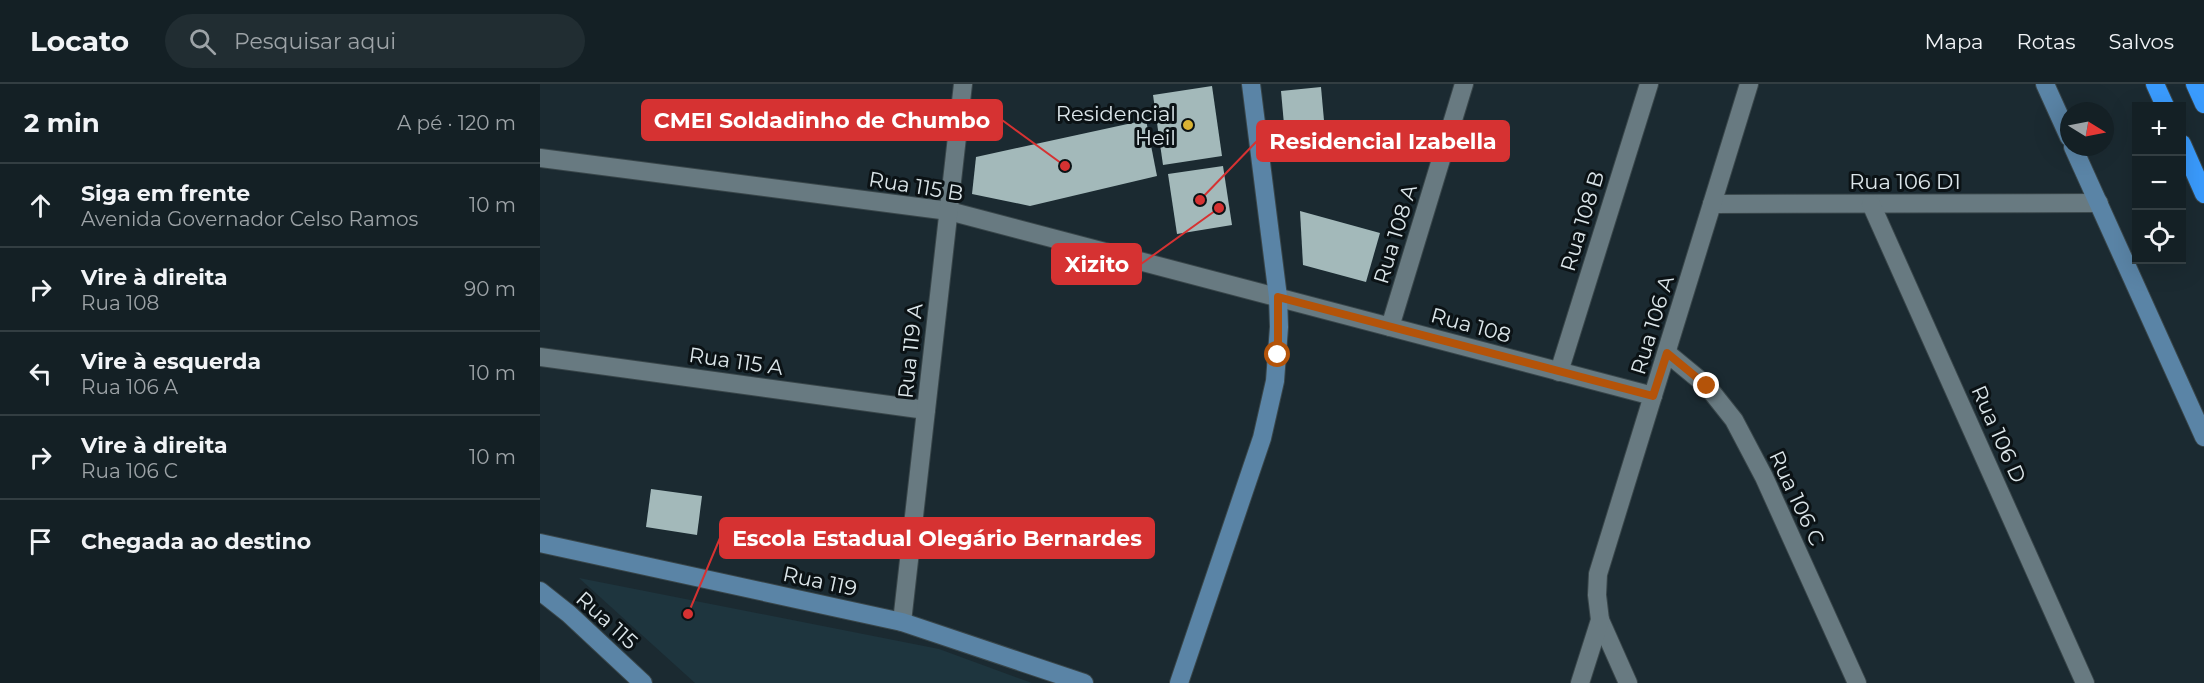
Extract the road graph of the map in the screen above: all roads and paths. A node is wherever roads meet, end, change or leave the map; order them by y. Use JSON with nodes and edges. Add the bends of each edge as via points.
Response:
{"nodes":[{"id":1,"x":963,"y":84,"type":"edge"},
{"id":2,"x":1251,"y":84,"type":"edge"},
{"id":3,"x":1464,"y":84,"type":"edge"},
{"id":4,"x":1648,"y":84,"type":"edge"},
{"id":5,"x":1749,"y":84,"type":"edge"},
{"id":6,"x":2045,"y":84,"type":"edge"},
{"id":7,"x":2155,"y":84,"type":"edge"},
{"id":8,"x":2195,"y":84,"type":"edge"},
{"id":9,"x":2163,"y":102,"type":"edge"},
{"id":10,"x":2204,"y":104,"type":"edge"},
{"id":11,"x":2060,"y":117,"type":"edge"},
{"id":12,"x":2186,"y":155,"type":"edge"},
{"id":13,"x":2077,"y":156,"type":"edge"},
{"id":14,"x":540,"y":158,"type":"edge"},
{"id":15,"x":2204,"y":194,"type":"edge"},
{"id":16,"x":2098,"y":203,"type":"junction"},
{"id":17,"x":1712,"y":204,"type":"junction"},
{"id":18,"x":1871,"y":204,"type":"junction"},
{"id":19,"x":949,"y":212,"type":"junction"},
{"id":20,"x":1278,"y":297,"type":"junction"},
{"id":21,"x":1390,"y":327,"type":"junction"},
{"id":22,"x":1667,"y":353,"type":"junction"},
{"id":23,"x":540,"y":357,"type":"edge"},
{"id":24,"x":1559,"y":372,"type":"junction"},
{"id":25,"x":1653,"y":396,"type":"junction"},
{"id":26,"x":926,"y":410,"type":"junction"},
{"id":27,"x":2204,"y":437,"type":"edge"},
{"id":28,"x":540,"y":543,"type":"edge"},
{"id":29,"x":540,"y":591,"type":"edge"},
{"id":30,"x":1600,"y":620,"type":"junction"},
{"id":31,"x":902,"y":622,"type":"junction"},
{"id":32,"x":643,"y":683,"type":"edge"},
{"id":33,"x":1084,"y":683,"type":"edge"},
{"id":34,"x":1179,"y":683,"type":"edge"},
{"id":35,"x":1580,"y":683,"type":"edge"},
{"id":36,"x":1628,"y":683,"type":"edge"},
{"id":37,"x":1857,"y":683,"type":"edge"},
{"id":38,"x":2085,"y":683,"type":"edge"}],
"edges":[{"from":1,"to":19,"type":"street","name":"Rua 119 A"},
{"from":2,"to":20,"type":"main road"},
{"from":3,"to":21,"type":"street","name":"Rua 108 A"},
{"from":4,"to":24,"type":"street","name":"Rua 108 B"},
{"from":5,"to":17,"type":"street","name":"Rua 106 A"},
{"from":6,"to":11,"type":"main road"},
{"from":7,"to":9,"type":"highway"},
{"from":8,"to":10,"type":"highway"},
{"from":12,"to":15,"type":"highway"},
{"from":13,"to":16,"type":"main road"},
{"from":14,"to":19,"type":"street","name":"Rua 115 B"},
{"from":16,"to":18,"type":"street","name":"Rua 106 D1"},
{"from":16,"to":27,"type":"main road"},
{"from":17,"to":18,"type":"street","name":"Rua 106 D1"},
{"from":17,"to":22,"type":"street","name":"Rua 106 A"},
{"from":18,"to":38,"type":"street","name":"Rua 106 D"},
{"from":19,"to":20,"type":"street","name":"Rua 115 B"},
{"from":19,"to":26,"type":"street","name":"Rua 119 A"},
{"from":20,"to":21,"type":"street","name":"Rua 108"},
{"from":20,"to":34,"type":"main road","via":[[1278,355],[1271,407]]},
{"from":21,"to":24,"type":"street","name":"Rua 108"},
{"from":22,"to":25,"type":"street","name":"Rua 106 A"},
{"from":22,"to":37,"type":"street","name":"Rua 106 C","via":[[1707,386],[1734,420],[1764,477]]},
{"from":23,"to":26,"type":"street","name":"Rua 115 A"},
{"from":24,"to":25,"type":"street","name":"Rua 108"},
{"from":25,"to":30,"type":"street","name":"Rua 106 A","via":[[1598,574]]},
{"from":26,"to":31,"type":"street","name":"Rua 119 A"},
{"from":28,"to":31,"type":"main road","name":"Rua 119"},
{"from":29,"to":32,"type":"main road","name":"Rua 115"},
{"from":30,"to":35,"type":"street","name":"Rua 106 A"},
{"from":30,"to":36,"type":"street"},
{"from":31,"to":33,"type":"main road","name":"Rua 119"}]}
